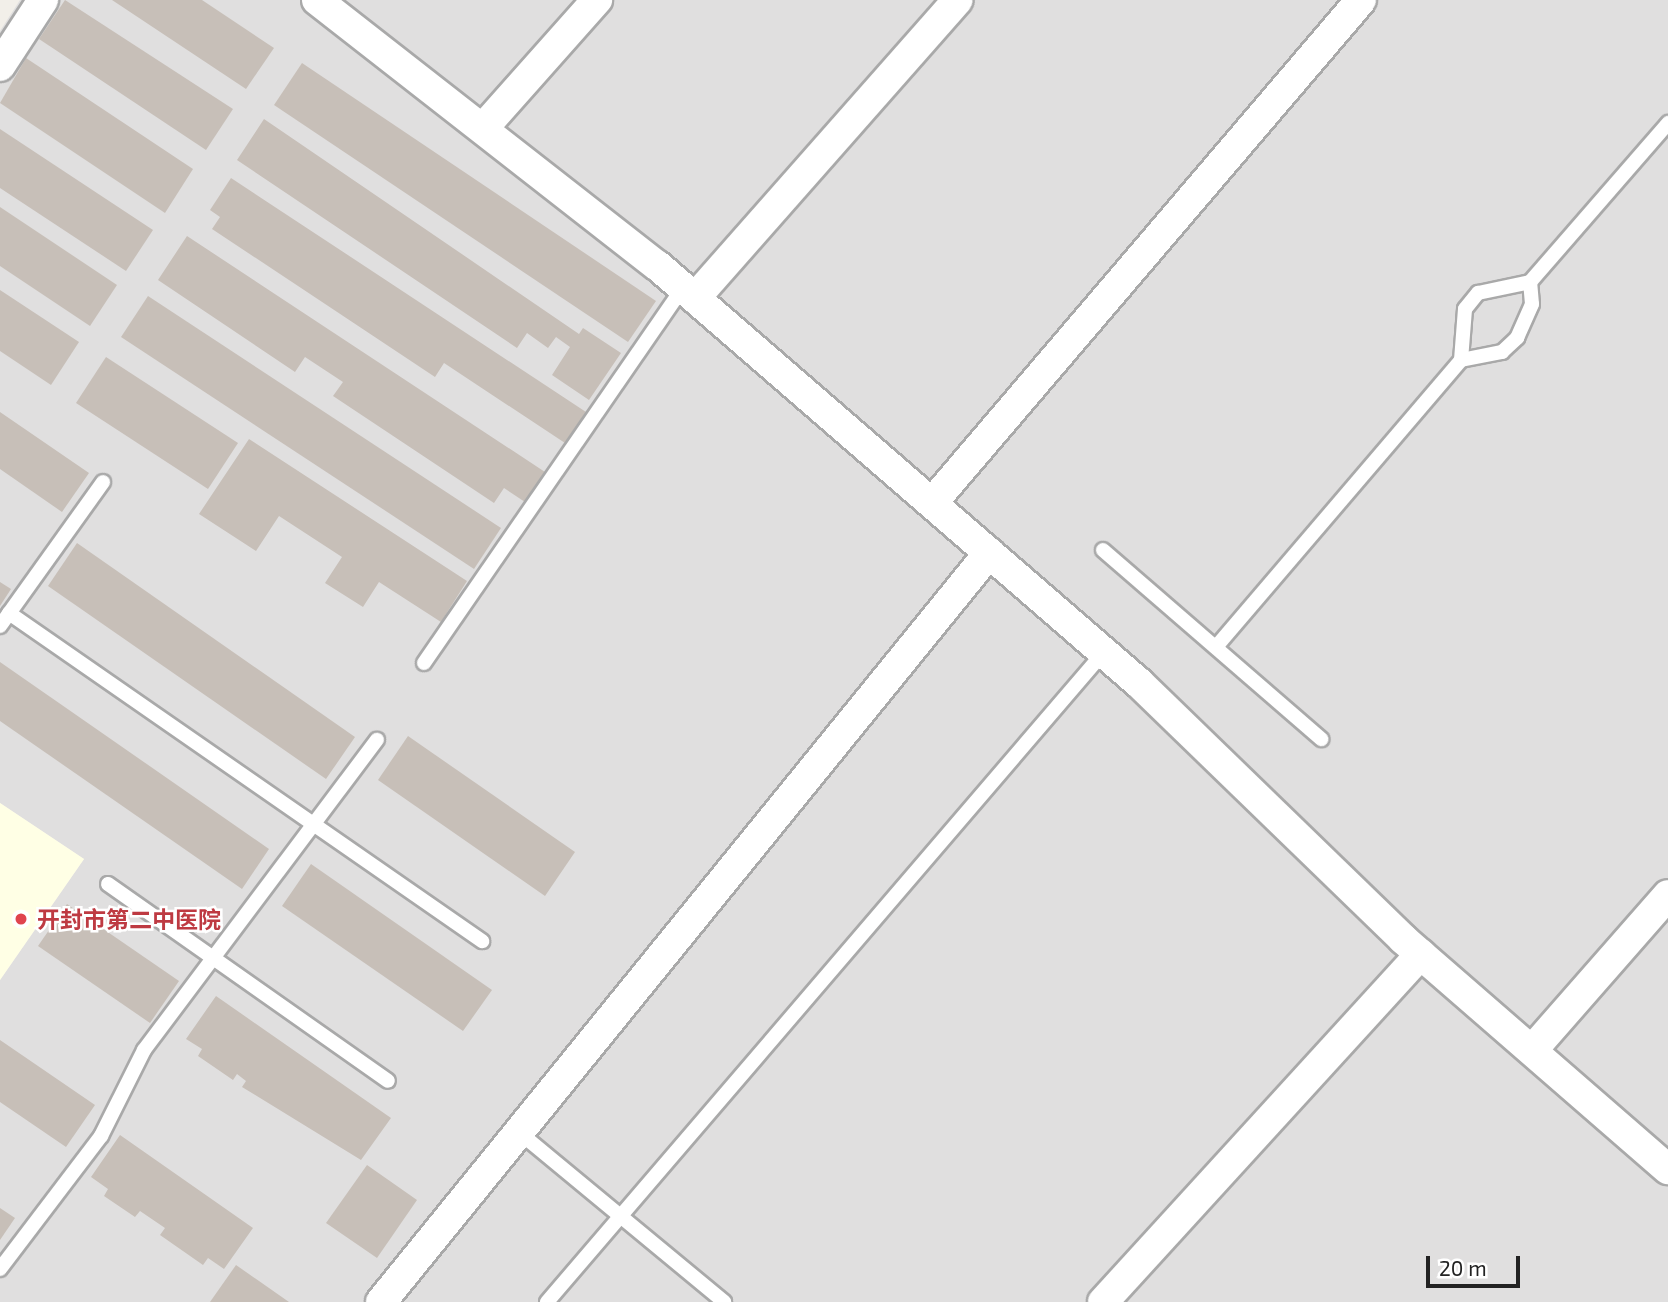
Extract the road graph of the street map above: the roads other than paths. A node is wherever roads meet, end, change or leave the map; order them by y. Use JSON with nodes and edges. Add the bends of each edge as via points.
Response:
{"nodes":[{"id":1,"x":43,"y":0,"type":"edge"},
{"id":2,"x":317,"y":0,"type":"edge"},
{"id":3,"x":597,"y":0,"type":"edge"},
{"id":4,"x":958,"y":0,"type":"edge"},
{"id":5,"x":1361,"y":0,"type":"edge"},
{"id":6,"x":0,"y":66,"type":"edge"},
{"id":7,"x":1668,"y":123,"type":"edge"},
{"id":8,"x":485,"y":126,"type":"junction"},
{"id":9,"x":1531,"y":282,"type":"junction"},
{"id":10,"x":689,"y":293,"type":"junction"},
{"id":11,"x":1461,"y":359,"type":"junction"},
{"id":12,"x":103,"y":482,"type":"dead end"},
{"id":13,"x":932,"y":503,"type":"junction"},
{"id":14,"x":1103,"y":550,"type":"dead end"},
{"id":15,"x":989,"y":554,"type":"junction"},
{"id":16,"x":9,"y":613,"type":"junction"},
{"id":17,"x":0,"y":626,"type":"edge"},
{"id":18,"x":1216,"y":647,"type":"junction"},
{"id":19,"x":1103,"y":653,"type":"junction"},
{"id":20,"x":424,"y":663,"type":"dead end"},
{"id":21,"x":1321,"y":739,"type":"dead end"},
{"id":22,"x":377,"y":740,"type":"dead end"},
{"id":23,"x":313,"y":824,"type":"junction"},
{"id":24,"x":108,"y":884,"type":"dead end"},
{"id":25,"x":1668,"y":895,"type":"edge"},
{"id":26,"x":482,"y":941,"type":"dead end"},
{"id":27,"x":1421,"y":954,"type":"junction"},
{"id":28,"x":213,"y":958,"type":"junction"},
{"id":29,"x":1534,"y":1048,"type":"junction"},
{"id":30,"x":388,"y":1081,"type":"dead end"},
{"id":31,"x":520,"y":1133,"type":"junction"},
{"id":32,"x":1668,"y":1169,"type":"edge"},
{"id":33,"x":619,"y":1214,"type":"junction"},
{"id":34,"x":0,"y":1269,"type":"edge"},
{"id":35,"x":381,"y":1302,"type":"edge"},
{"id":36,"x":547,"y":1302,"type":"edge"},
{"id":37,"x":724,"y":1302,"type":"edge"},
{"id":38,"x":1103,"y":1302,"type":"edge"}],
"edges":[{"from":1,"to":6,"type":"street"},
{"from":2,"to":8,"type":"street"},
{"from":3,"to":8,"type":"street"},
{"from":4,"to":10,"type":"street"},
{"from":5,"to":13,"type":"street"},
{"from":7,"to":9,"type":"lane"},
{"from":8,"to":10,"type":"street"},
{"from":9,"to":11,"type":"lane","via":[[1530,313],[1517,338],[1502,352]]},
{"from":9,"to":11,"type":"lane","via":[[1478,293],[1465,309]]},
{"from":10,"to":13,"type":"street"},
{"from":10,"to":20,"type":"lane"},
{"from":11,"to":18,"type":"lane"},
{"from":12,"to":16,"type":"lane"},
{"from":13,"to":15,"type":"street"},
{"from":14,"to":18,"type":"lane"},
{"from":15,"to":19,"type":"street"},
{"from":15,"to":31,"type":"street"},
{"from":16,"to":17,"type":"lane"},
{"from":16,"to":23,"type":"lane"},
{"from":18,"to":21,"type":"lane"},
{"from":19,"to":27,"type":"street"},
{"from":19,"to":33,"type":"lane"},
{"from":22,"to":23,"type":"lane"},
{"from":23,"to":26,"type":"lane"},
{"from":23,"to":28,"type":"lane"},
{"from":24,"to":28,"type":"lane"},
{"from":25,"to":29,"type":"street"},
{"from":27,"to":29,"type":"street"},
{"from":27,"to":38,"type":"street"},
{"from":28,"to":30,"type":"lane"},
{"from":28,"to":34,"type":"lane","via":[[144,1050],[101,1136]]},
{"from":29,"to":32,"type":"street"},
{"from":31,"to":33,"type":"lane"},
{"from":31,"to":35,"type":"street"},
{"from":33,"to":36,"type":"lane"},
{"from":33,"to":37,"type":"lane"}]}
